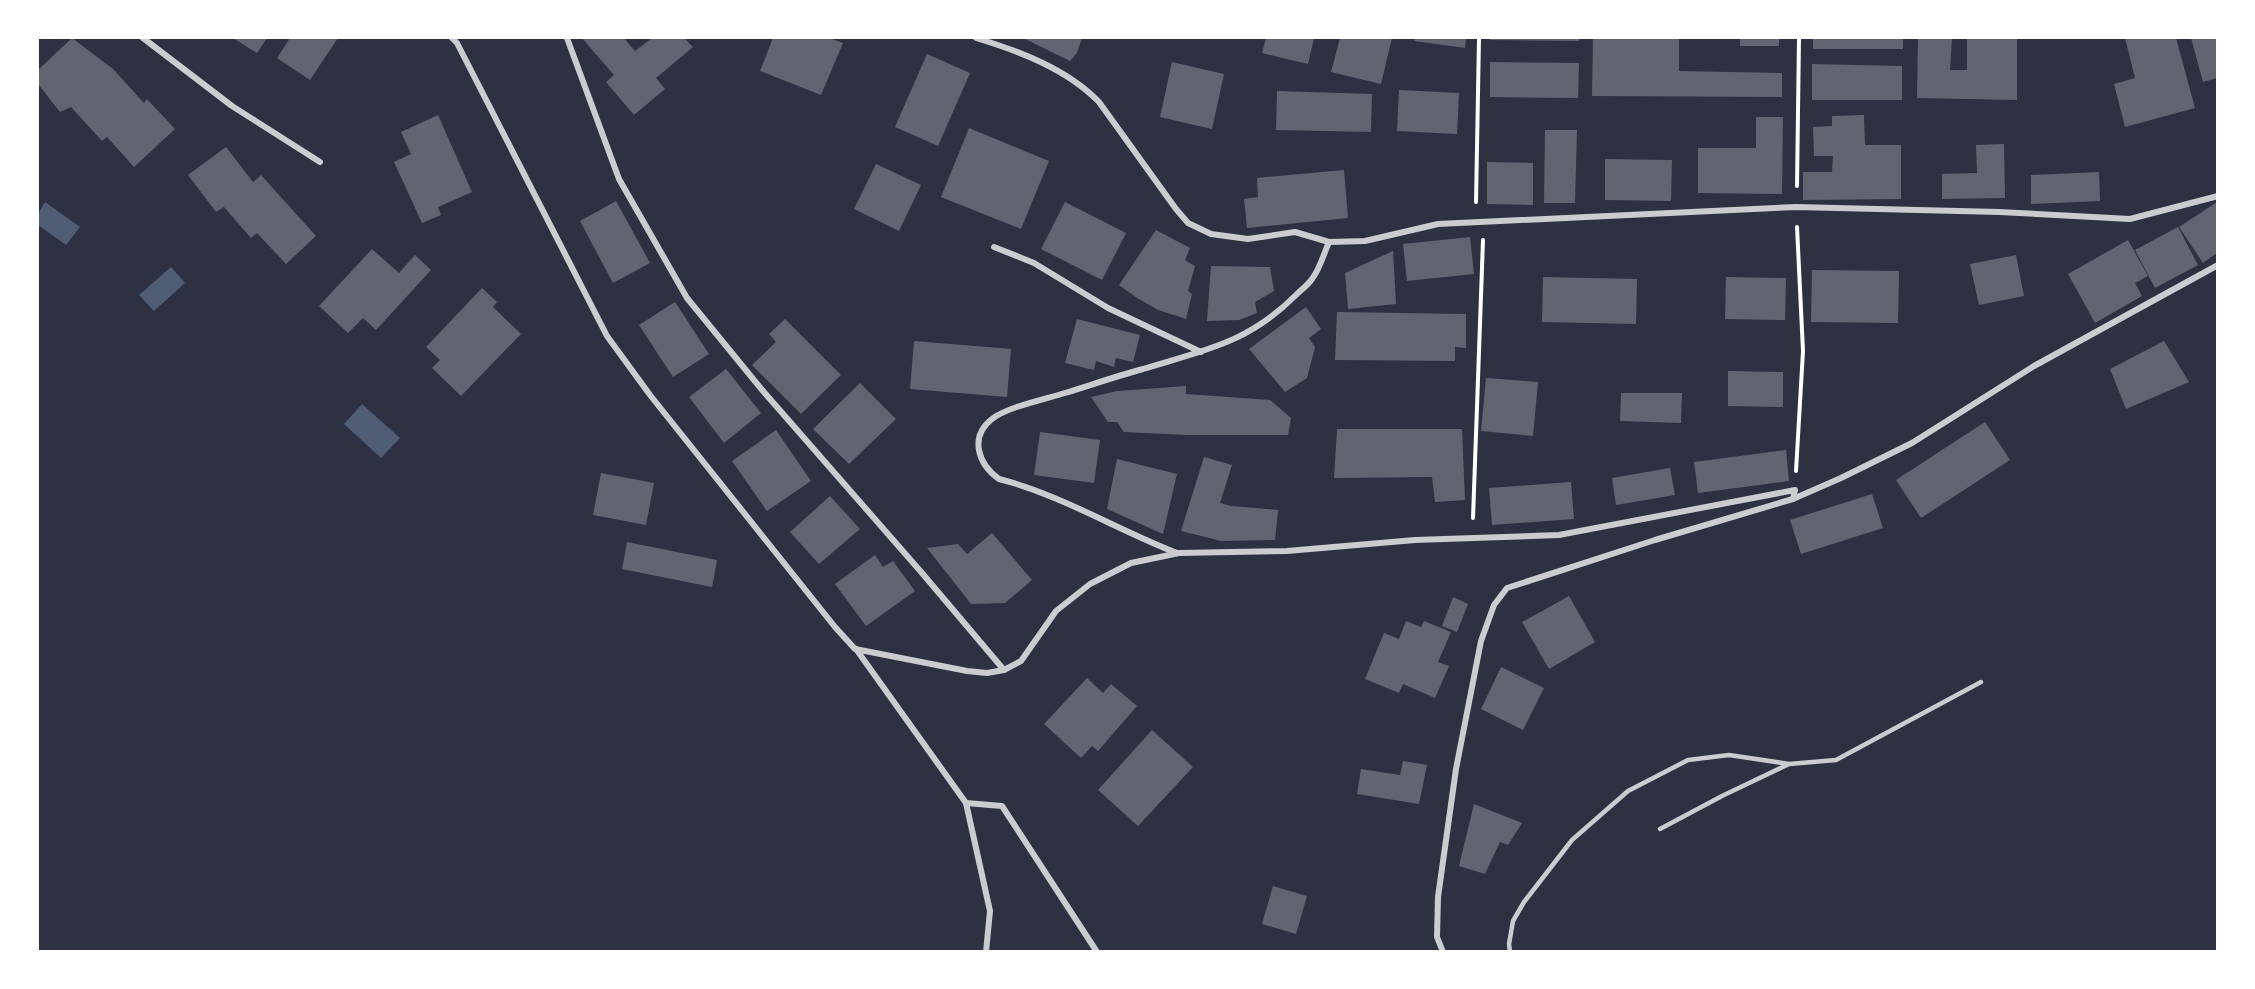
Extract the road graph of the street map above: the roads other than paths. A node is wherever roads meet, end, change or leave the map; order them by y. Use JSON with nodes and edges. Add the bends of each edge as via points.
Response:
{"nodes":[{"id":1,"x":143,"y":38,"type":"edge"},
{"id":2,"x":452,"y":38,"type":"edge"},
{"id":3,"x":567,"y":38,"type":"edge"},
{"id":4,"x":976,"y":38,"type":"edge"},
{"id":5,"x":320,"y":162,"type":"dead end"},
{"id":6,"x":2217,"y":195,"type":"edge"},
{"id":7,"x":1329,"y":242,"type":"junction"},
{"id":8,"x":994,"y":248,"type":"dead end"},
{"id":9,"x":2217,"y":265,"type":"edge"},
{"id":10,"x":1202,"y":352,"type":"junction"},
{"id":11,"x":1793,"y":499,"type":"junction"},
{"id":12,"x":1179,"y":553,"type":"junction"},
{"id":13,"x":855,"y":649,"type":"junction"},
{"id":14,"x":1004,"y":670,"type":"junction"},
{"id":15,"x":1981,"y":682,"type":"dead end"},
{"id":16,"x":1789,"y":764,"type":"junction"},
{"id":17,"x":966,"y":803,"type":"junction"},
{"id":18,"x":1660,"y":829,"type":"dead end"},
{"id":19,"x":986,"y":951,"type":"edge"},
{"id":20,"x":1097,"y":951,"type":"edge"},
{"id":21,"x":1443,"y":951,"type":"edge"},
{"id":22,"x":1510,"y":951,"type":"edge"}],
"edges":[{"from":1,"to":5,"type":"street","via":[[232,106]]},
{"from":2,"to":13,"type":"street","via":[[484,92],[607,336]]},
{"from":3,"to":14,"type":"street","via":[[619,179],[687,298]]},
{"from":4,"to":7,"type":"street","via":[[1017,50],[1084,87],[1100,102],[1188,223],[1211,234],[1248,239],[1294,232]]},
{"from":6,"to":7,"type":"street","via":[[2130,219],[1796,207],[1438,224],[1365,241]]},
{"from":7,"to":10,"type":"street","via":[[1313,278],[1280,312],[1236,340]]},
{"from":8,"to":10,"type":"street","via":[[1034,263],[1108,308]]},
{"from":9,"to":11,"type":"street","via":[[2034,366],[1912,443]]},
{"from":10,"to":12,"type":"street","via":[[1004,413],[984,427],[980,438],[982,462],[999,479],[1080,508],[1142,540]]},
{"from":11,"to":12,"type":"street","via":[[1795,490],[1559,535],[1414,540],[1287,551]]},
{"from":11,"to":21,"type":"street","via":[[1507,588],[1500,596],[1481,641],[1456,769],[1438,897],[1437,937]]},
{"from":12,"to":14,"type":"street","via":[[1131,563],[1090,584],[1056,611],[1021,661]]},
{"from":13,"to":14,"type":"street","via":[[967,671]]},
{"from":13,"to":17,"type":"street"},
{"from":15,"to":16,"type":"lane","via":[[1836,760]]},
{"from":16,"to":18,"type":"lane"},
{"from":16,"to":22,"type":"lane","via":[[1729,755],[1688,760],[1628,791],[1572,840],[1524,902],[1513,921]]},
{"from":17,"to":19,"type":"street","via":[[990,911]]},
{"from":17,"to":20,"type":"street","via":[[1002,806]]}]}
